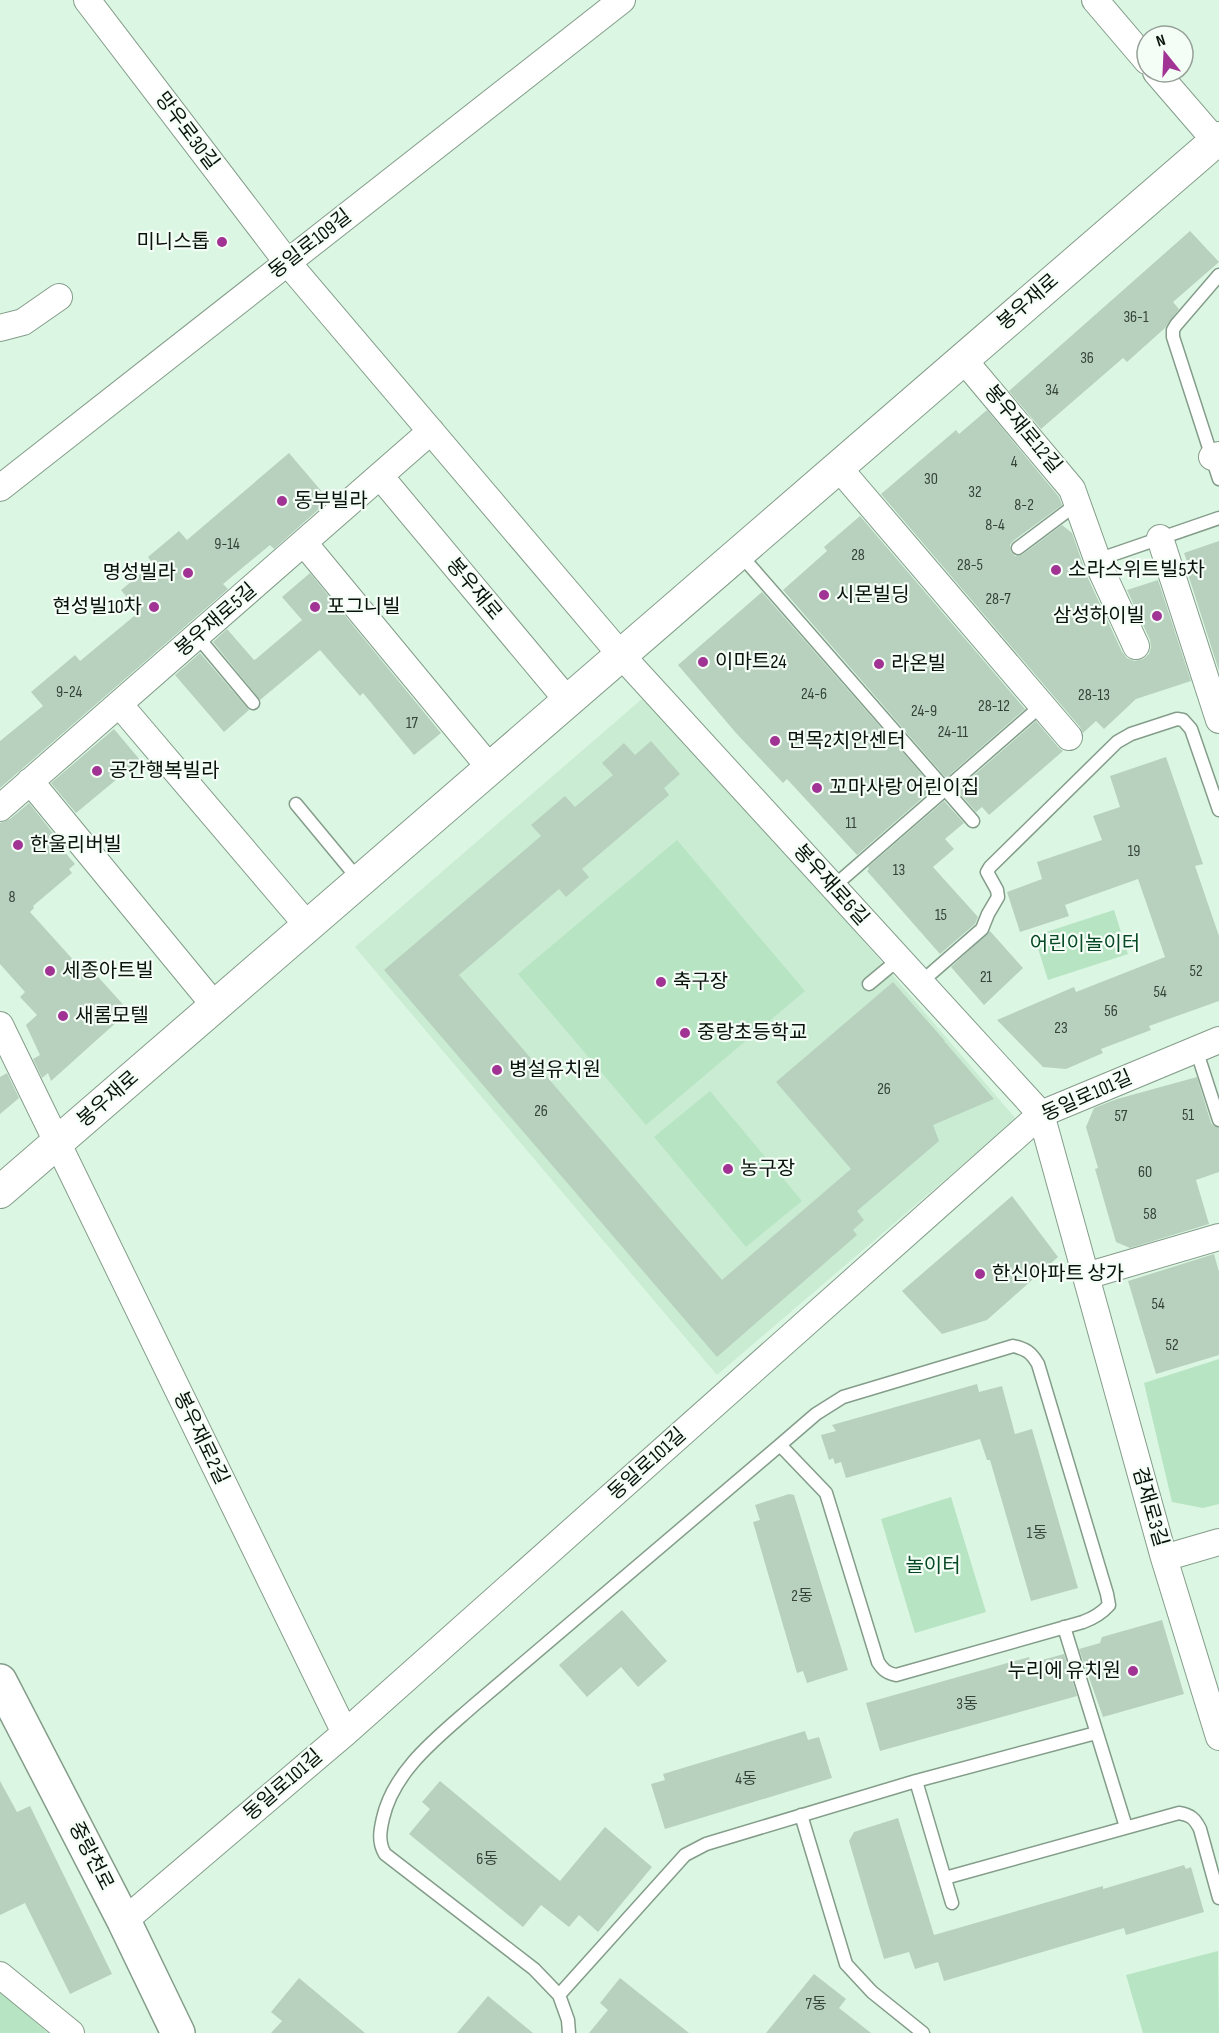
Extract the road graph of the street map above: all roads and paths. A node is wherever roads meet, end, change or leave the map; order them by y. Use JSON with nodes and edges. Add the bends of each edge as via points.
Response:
{"nodes":[{"id":1,"x":87,"y":0,"type":"edge"},
{"id":2,"x":622,"y":0,"type":"edge"},
{"id":3,"x":1095,"y":0,"type":"edge"},
{"id":4,"x":1135,"y":47,"type":"edge"},
{"id":5,"x":1167,"y":84,"type":"edge"},
{"id":6,"x":1218,"y":141,"type":"edge"},
{"id":7,"x":287,"y":262,"type":"junction"},
{"id":8,"x":1219,"y":275,"type":"edge"},
{"id":9,"x":59,"y":297,"type":"dead end"},
{"id":10,"x":0,"y":328,"type":"edge"},
{"id":11,"x":963,"y":359,"type":"junction"},
{"id":12,"x":431,"y":431,"type":"junction"},
{"id":13,"x":1217,"y":464,"type":"edge"},
{"id":14,"x":838,"y":467,"type":"junction"},
{"id":15,"x":380,"y":476,"type":"junction"},
{"id":16,"x":0,"y":488,"type":"edge"},
{"id":17,"x":1077,"y":503,"type":"junction"},
{"id":18,"x":1219,"y":518,"type":"edge"},
{"id":19,"x":1160,"y":538,"type":"junction"},
{"id":20,"x":304,"y":543,"type":"junction"},
{"id":21,"x":1018,"y":548,"type":"dead end"},
{"id":22,"x":739,"y":553,"type":"junction"},
{"id":23,"x":1097,"y":560,"type":"junction"},
{"id":24,"x":197,"y":636,"type":"junction"},
{"id":25,"x":1137,"y":646,"type":"dead end"},
{"id":26,"x":621,"y":655,"type":"junction"},
{"id":27,"x":568,"y":701,"type":"junction"},
{"id":28,"x":253,"y":703,"type":"dead end"},
{"id":29,"x":119,"y":704,"type":"junction"},
{"id":30,"x":1042,"y":705,"type":"junction"},
{"id":31,"x":1219,"y":720,"type":"edge"},
{"id":32,"x":1069,"y":737,"type":"dead end"},
{"id":33,"x":490,"y":768,"type":"junction"},
{"id":34,"x":30,"y":781,"type":"junction"},
{"id":35,"x":945,"y":789,"type":"junction"},
{"id":36,"x":296,"y":804,"type":"dead end"},
{"id":37,"x":0,"y":808,"type":"edge"},
{"id":38,"x":1219,"y":810,"type":"edge"},
{"id":39,"x":973,"y":821,"type":"dead end"},
{"id":40,"x":360,"y":881,"type":"junction"},
{"id":41,"x":833,"y":887,"type":"junction"},
{"id":42,"x":309,"y":926,"type":"junction"},
{"id":43,"x":899,"y":959,"type":"junction"},
{"id":44,"x":920,"y":983,"type":"junction"},
{"id":45,"x":869,"y":984,"type":"dead end"},
{"id":46,"x":215,"y":1006,"type":"junction"},
{"id":47,"x":0,"y":1025,"type":"edge"},
{"id":48,"x":1208,"y":1044,"type":"edge"},
{"id":49,"x":1041,"y":1114,"type":"junction"},
{"id":50,"x":1219,"y":1120,"type":"edge"},
{"id":51,"x":57,"y":1143,"type":"junction"},
{"id":52,"x":0,"y":1192,"type":"edge"},
{"id":53,"x":1219,"y":1237,"type":"edge"},
{"id":54,"x":1086,"y":1276,"type":"junction"},
{"id":55,"x":780,"y":1444,"type":"junction"},
{"id":56,"x":1219,"y":1542,"type":"edge"},
{"id":57,"x":1164,"y":1558,"type":"junction"},
{"id":58,"x":1064,"y":1627,"type":"junction"},
{"id":59,"x":0,"y":1681,"type":"edge"},
{"id":60,"x":345,"y":1732,"type":"junction"},
{"id":61,"x":1096,"y":1733,"type":"junction"},
{"id":62,"x":1219,"y":1737,"type":"edge"},
{"id":63,"x":916,"y":1781,"type":"junction"},
{"id":64,"x":801,"y":1815,"type":"junction"},
{"id":65,"x":1126,"y":1827,"type":"junction"},
{"id":66,"x":945,"y":1878,"type":"junction"},
{"id":67,"x":1219,"y":1898,"type":"edge"},
{"id":68,"x":952,"y":1903,"type":"dead end"},
{"id":69,"x":124,"y":1921,"type":"junction"},
{"id":70,"x":0,"y":1975,"type":"edge"},
{"id":71,"x":559,"y":1995,"type":"junction"},
{"id":72,"x":71,"y":2033,"type":"edge"},
{"id":73,"x":178,"y":2033,"type":"edge"},
{"id":74,"x":569,"y":2033,"type":"edge"},
{"id":75,"x":922,"y":2033,"type":"edge"}],
"edges":[{"from":1,"to":7,"type":"street","name":"망우로30길"},
{"from":2,"to":7,"type":"street","name":"동일로109길"},
{"from":3,"to":4,"type":"street"},
{"from":5,"to":6,"type":"street"},
{"from":6,"to":11,"type":"street","name":"봉우재로"},
{"from":7,"to":12,"type":"street"},
{"from":7,"to":16,"type":"street","name":"동일로109길"},
{"from":8,"to":13,"type":"lane","via":[[1173,330]]},
{"from":9,"to":10,"type":"street","via":[[23,322]]},
{"from":11,"to":14,"type":"street","name":"봉우재로"},
{"from":11,"to":17,"type":"street","name":"봉우재로12길","via":[[1070,485]]},
{"from":12,"to":15,"type":"street","name":"봉우재로5길"},
{"from":12,"to":26,"type":"street"},
{"from":14,"to":22,"type":"street","name":"봉우재로"},
{"from":14,"to":30,"type":"street"},
{"from":15,"to":20,"type":"street","name":"봉우재로5길"},
{"from":15,"to":27,"type":"street","name":"봉우재로"},
{"from":17,"to":21,"type":"lane"},
{"from":17,"to":23,"type":"street","name":"봉우재로12길"},
{"from":18,"to":19,"type":"lane"},
{"from":19,"to":23,"type":"lane"},
{"from":19,"to":31,"type":"street"},
{"from":20,"to":24,"type":"street","name":"봉우재로5길"},
{"from":20,"to":33,"type":"street"},
{"from":22,"to":26,"type":"street","name":"봉우재로"},
{"from":22,"to":35,"type":"lane"},
{"from":23,"to":25,"type":"street","name":"봉우재로12길"},
{"from":24,"to":28,"type":"lane"},
{"from":24,"to":29,"type":"street","name":"봉우재로5길"},
{"from":26,"to":27,"type":"street","name":"봉우재로"},
{"from":26,"to":41,"type":"street","name":"봉우재로6길"},
{"from":27,"to":33,"type":"street","name":"봉우재로"},
{"from":29,"to":34,"type":"street","name":"봉우재로5길"},
{"from":29,"to":42,"type":"street"},
{"from":30,"to":32,"type":"street"},
{"from":30,"to":35,"type":"lane"},
{"from":33,"to":40,"type":"street","name":"봉우재로"},
{"from":34,"to":37,"type":"street","name":"봉우재로5길"},
{"from":34,"to":46,"type":"street"},
{"from":35,"to":39,"type":"lane"},
{"from":35,"to":41,"type":"lane"},
{"from":36,"to":40,"type":"lane"},
{"from":38,"to":44,"type":"lane","via":[[1191,729],[1183,720],[1123,737],[990,867],[987,872],[998,897],[982,929]]},
{"from":40,"to":42,"type":"street","name":"봉우재로"},
{"from":41,"to":43,"type":"street","name":"봉우재로6길"},
{"from":42,"to":46,"type":"street","name":"봉우재로"},
{"from":43,"to":44,"type":"street","name":"봉우재로6길"},
{"from":43,"to":45,"type":"lane"},
{"from":44,"to":49,"type":"street","name":"봉우재로6길"},
{"from":46,"to":51,"type":"street","name":"봉우재로"},
{"from":47,"to":51,"type":"street","name":"봉우재로2길"},
{"from":48,"to":49,"type":"street","name":"동일로101길"},
{"from":48,"to":50,"type":"lane","name":"동일로101길"},
{"from":49,"to":54,"type":"street","name":"겸재로3길"},
{"from":49,"to":60,"type":"street","name":"동일로101길"},
{"from":51,"to":52,"type":"street","name":"봉우재로"},
{"from":51,"to":60,"type":"street","name":"봉우재로2길"},
{"from":53,"to":54,"type":"street"},
{"from":54,"to":57,"type":"street","name":"겸재로3길"},
{"from":55,"to":58,"type":"lane","via":[[826,1493],[878,1662],[888,1673],[896,1675]]},
{"from":55,"to":58,"type":"lane","via":[[843,1397],[1013,1346],[1023,1348],[1038,1364],[1109,1605],[1093,1619]]},
{"from":55,"to":71,"type":"lane","via":[[445,1731],[396,1784],[385,1807],[379,1833],[385,1854],[534,1969]]},
{"from":56,"to":57,"type":"street"},
{"from":57,"to":62,"type":"street","name":"겸재로3길"},
{"from":58,"to":61,"type":"lane"},
{"from":59,"to":69,"type":"main road","name":"중랑천로"},
{"from":60,"to":69,"type":"street","name":"동일로101길"},
{"from":61,"to":63,"type":"lane"},
{"from":61,"to":65,"type":"lane"},
{"from":63,"to":64,"type":"lane"},
{"from":63,"to":66,"type":"lane"},
{"from":64,"to":71,"type":"lane","via":[[716,1840],[685,1855]]},
{"from":64,"to":75,"type":"lane","via":[[846,1964],[872,1992]]},
{"from":65,"to":66,"type":"lane"},
{"from":65,"to":67,"type":"lane","via":[[1188,1814],[1200,1830]]},
{"from":66,"to":68,"type":"lane"},
{"from":69,"to":73,"type":"main road","name":"중랑천로"},
{"from":70,"to":72,"type":"street"},
{"from":71,"to":74,"type":"lane"}]}
